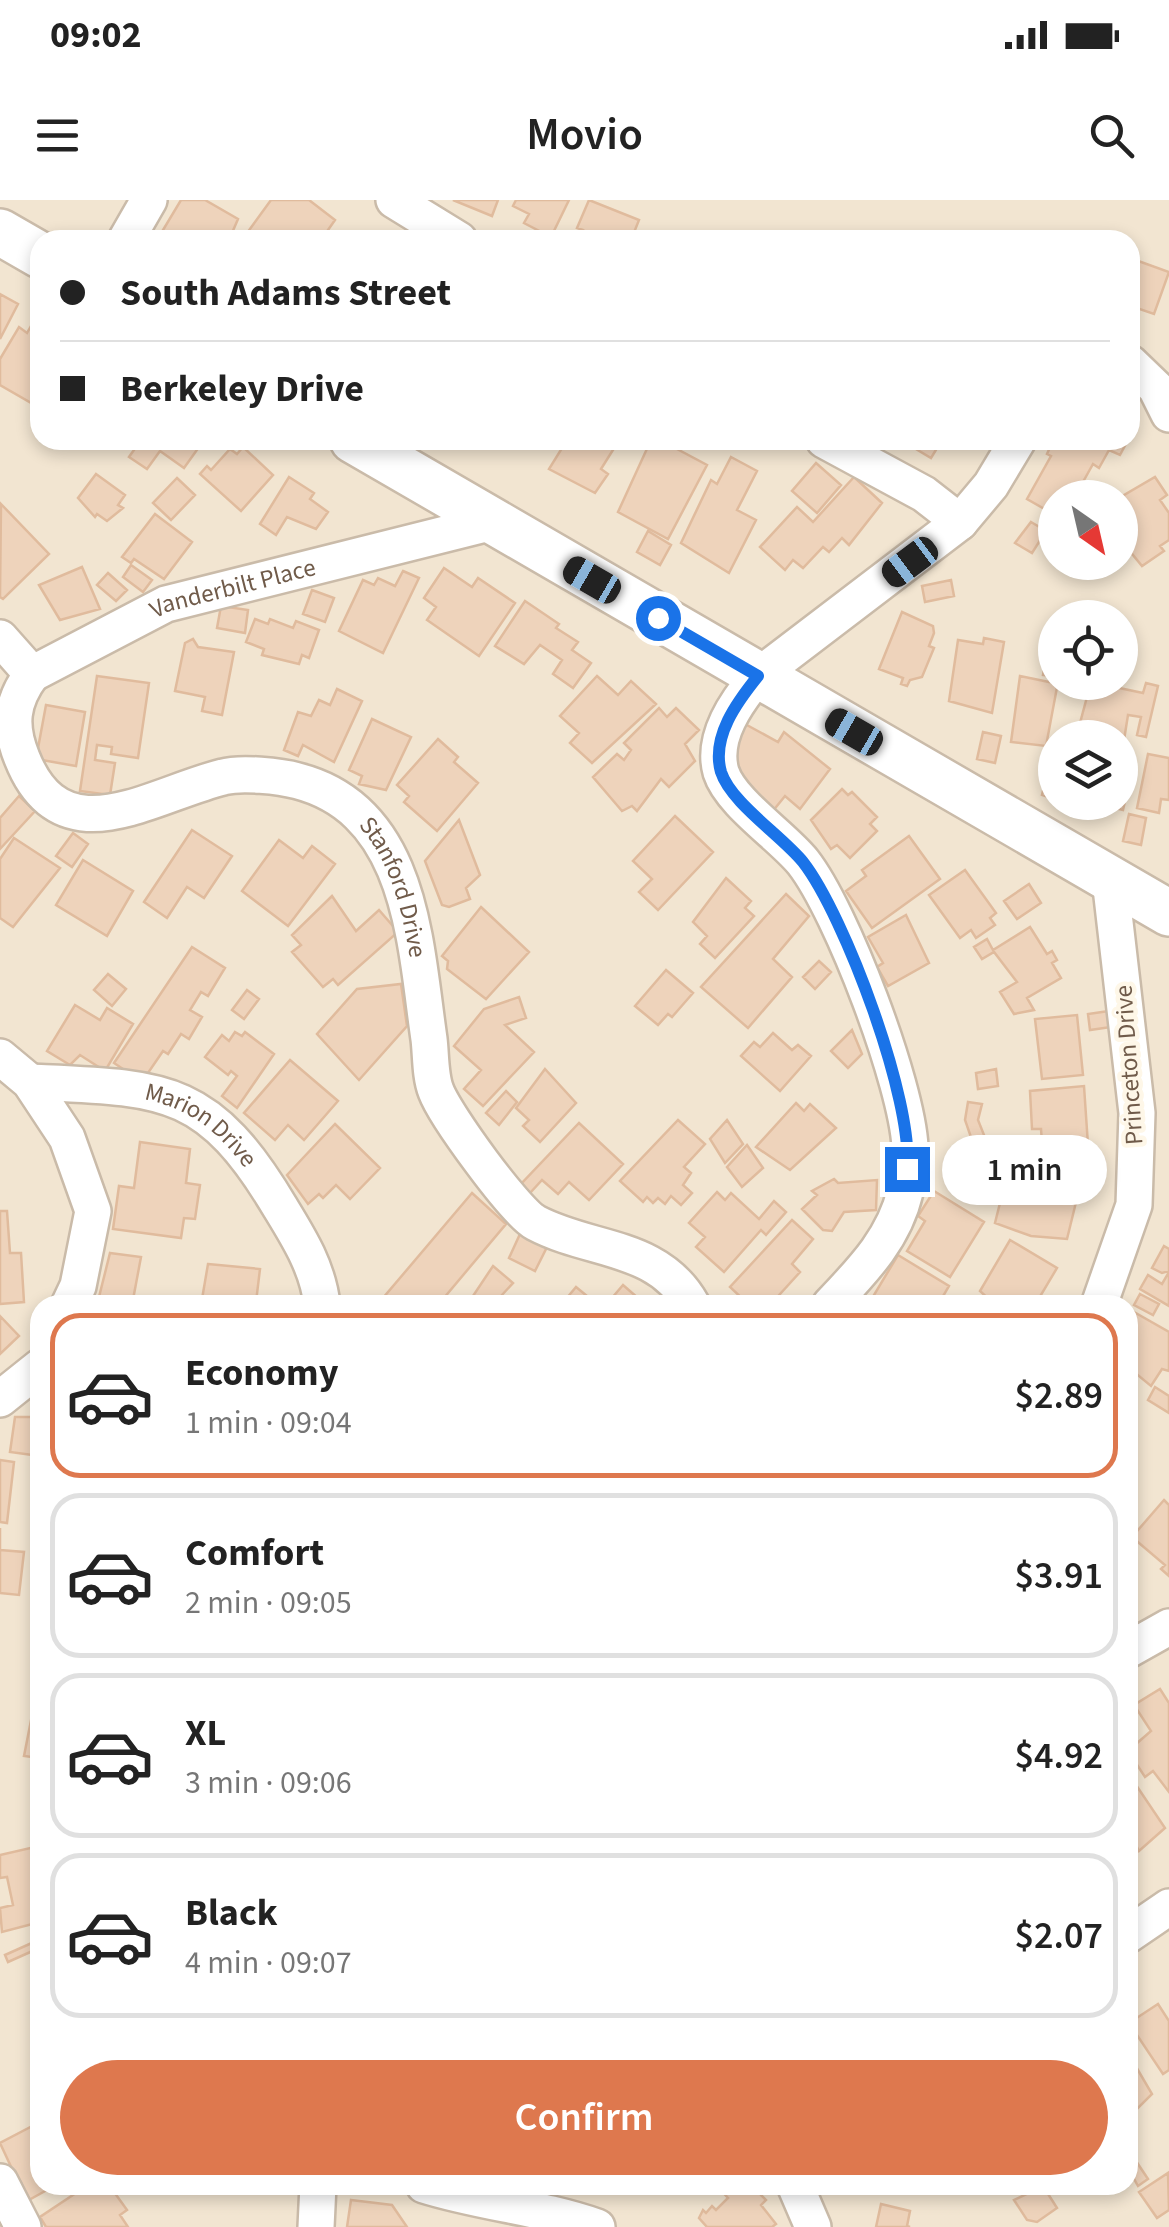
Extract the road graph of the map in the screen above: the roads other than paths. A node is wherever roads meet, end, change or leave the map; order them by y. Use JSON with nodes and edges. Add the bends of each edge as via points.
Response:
{"nodes":[{"id":1,"x":149,"y":200,"type":"edge"},
{"id":2,"x":394,"y":200,"type":"edge"},
{"id":3,"x":132,"y":230,"type":"edge"},
{"id":4,"x":443,"y":230,"type":"edge"},
{"id":5,"x":0,"y":232,"type":"edge"},
{"id":6,"x":30,"y":249,"type":"edge"},
{"id":7,"x":1140,"y":373,"type":"edge"},
{"id":8,"x":1169,"y":414,"type":"edge"},
{"id":9,"x":371,"y":450,"type":"edge"},
{"id":10,"x":843,"y":450,"type":"edge"},
{"id":11,"x":1012,"y":450,"type":"edge"},
{"id":12,"x":492,"y":522,"type":"junction"},
{"id":13,"x":960,"y":522,"type":"junction"},
{"id":14,"x":0,"y":638,"type":"edge"},
{"id":15,"x":32,"y":674,"type":"junction"},
{"id":16,"x":758,"y":676,"type":"junction"},
{"id":17,"x":1110,"y":879,"type":"junction"},
{"id":18,"x":1169,"y":913,"type":"edge"},
{"id":19,"x":0,"y":1056,"type":"edge"},
{"id":20,"x":30,"y":1082,"type":"junction"},
{"id":21,"x":74,"y":1295,"type":"edge"},
{"id":22,"x":321,"y":1295,"type":"edge"},
{"id":23,"x":683,"y":1295,"type":"edge"},
{"id":24,"x":840,"y":1295,"type":"edge"},
{"id":25,"x":1103,"y":1295,"type":"edge"},
{"id":26,"x":30,"y":1375,"type":"edge"},
{"id":27,"x":0,"y":1399,"type":"edge"},
{"id":28,"x":1169,"y":1628,"type":"edge"},
{"id":29,"x":1138,"y":1645,"type":"edge"},
{"id":30,"x":1169,"y":1907,"type":"edge"},
{"id":31,"x":1138,"y":1928,"type":"edge"},
{"id":32,"x":0,"y":2182,"type":"edge"},
{"id":33,"x":318,"y":2195,"type":"edge"},
{"id":34,"x":457,"y":2195,"type":"edge"},
{"id":35,"x":800,"y":2195,"type":"edge"},
{"id":36,"x":23,"y":2227,"type":"edge"},
{"id":37,"x":316,"y":2227,"type":"edge"},
{"id":38,"x":597,"y":2227,"type":"edge"},
{"id":39,"x":813,"y":2227,"type":"edge"}],
"edges":[{"from":1,"to":3,"type":"street"},
{"from":2,"to":4,"type":"street"},
{"from":5,"to":6,"type":"street"},
{"from":7,"to":8,"type":"street"},
{"from":9,"to":12,"type":"street"},
{"from":10,"to":13,"type":"street","via":[[924,494]]},
{"from":11,"to":13,"type":"street"},
{"from":12,"to":15,"type":"street","name":"Vanderbilt Place","via":[[166,604]]},
{"from":12,"to":16,"type":"street"},
{"from":13,"to":16,"type":"street"},
{"from":14,"to":15,"type":"street"},
{"from":15,"to":23,"type":"street","name":"Stanford Drive","via":[[16,695],[12,734],[34,788],[67,810],[99,815],[145,806],[226,776],[298,781],[352,807],[390,850],[411,915],[436,1092],[506,1194],[534,1222],[630,1252],[662,1270]]},
{"from":16,"to":17,"type":"street"},
{"from":16,"to":24,"type":"street","via":[[737,702],[719,745],[722,774],[830,903],[899,1089],[910,1147],[894,1226]]},
{"from":17,"to":18,"type":"street"},
{"from":17,"to":25,"type":"street","name":"Princeton Drive","via":[[1137,1112],[1134,1205]]},
{"from":19,"to":20,"type":"street"},
{"from":20,"to":21,"type":"street","via":[[66,1138],[93,1211]]},
{"from":20,"to":22,"type":"street","name":"Marion Drive","via":[[153,1090],[191,1103],[224,1127],[304,1247]]},
{"from":26,"to":27,"type":"street"},
{"from":28,"to":29,"type":"street"},
{"from":30,"to":31,"type":"street"},
{"from":32,"to":36,"type":"street"},
{"from":33,"to":37,"type":"street"},
{"from":34,"to":38,"type":"street","via":[[552,2211]]},
{"from":35,"to":39,"type":"street"}]}
